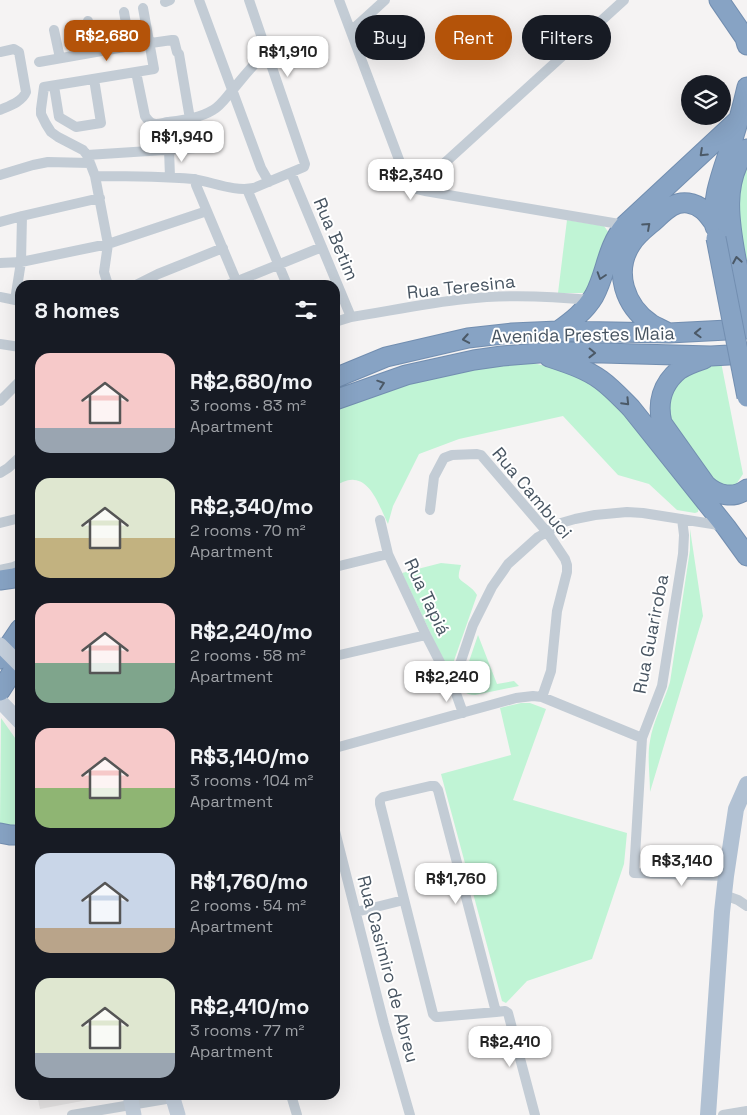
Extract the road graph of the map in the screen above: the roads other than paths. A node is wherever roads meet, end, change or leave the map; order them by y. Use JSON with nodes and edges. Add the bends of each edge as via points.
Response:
{"nodes":[{"id":1,"x":199,"y":0,"type":"edge"},
{"id":2,"x":248,"y":0,"type":"edge"},
{"id":3,"x":339,"y":0,"type":"edge"},
{"id":4,"x":385,"y":0,"type":"edge"},
{"id":5,"x":624,"y":0,"type":"edge"},
{"id":6,"x":719,"y":0,"type":"edge"},
{"id":7,"x":143,"y":8,"type":"dead end"},
{"id":8,"x":124,"y":12,"type":"dead end"},
{"id":9,"x":88,"y":21,"type":"dead end"},
{"id":10,"x":747,"y":26,"type":"edge"},
{"id":11,"x":54,"y":30,"type":"dead end"},
{"id":12,"x":351,"y":31,"type":"junction"},
{"id":13,"x":150,"y":42,"type":"junction"},
{"id":14,"x":747,"y":45,"type":"edge"},
{"id":15,"x":130,"y":46,"type":"junction"},
{"id":16,"x":0,"y":52,"type":"edge"},
{"id":17,"x":94,"y":52,"type":"junction"},
{"id":18,"x":266,"y":53,"type":"junction"},
{"id":19,"x":60,"y":58,"type":"junction"},
{"id":20,"x":39,"y":62,"type":"dead end"},
{"id":21,"x":136,"y":72,"type":"junction"},
{"id":22,"x":94,"y":79,"type":"junction"},
{"id":23,"x":54,"y":86,"type":"junction"},
{"id":24,"x":232,"y":90,"type":"junction"},
{"id":25,"x":746,"y":94,"type":"edge"},
{"id":26,"x":0,"y":110,"type":"edge"},
{"id":27,"x":190,"y":119,"type":"junction"},
{"id":28,"x":738,"y":120,"type":"junction"},
{"id":29,"x":211,"y":147,"type":"dead end"},
{"id":30,"x":169,"y":149,"type":"junction"},
{"id":31,"x":747,"y":149,"type":"edge"},
{"id":32,"x":88,"y":159,"type":"junction"},
{"id":33,"x":291,"y":173,"type":"junction"},
{"id":34,"x":0,"y":175,"type":"edge"},
{"id":35,"x":95,"y":176,"type":"junction"},
{"id":36,"x":170,"y":177,"type":"junction"},
{"id":37,"x":195,"y":180,"type":"junction"},
{"id":38,"x":268,"y":182,"type":"junction"},
{"id":39,"x":416,"y":189,"type":"junction"},
{"id":40,"x":246,"y":190,"type":"junction"},
{"id":41,"x":100,"y":198,"type":"junction"},
{"id":42,"x":207,"y":211,"type":"junction"},
{"id":43,"x":22,"y":216,"type":"junction"},
{"id":44,"x":0,"y":222,"type":"edge"},
{"id":45,"x":625,"y":225,"type":"junction"},
{"id":46,"x":721,"y":231,"type":"junction"},
{"id":47,"x":108,"y":244,"type":"junction"},
{"id":48,"x":322,"y":247,"type":"junction"},
{"id":49,"x":223,"y":248,"type":"junction"},
{"id":50,"x":21,"y":262,"type":"junction"},
{"id":51,"x":0,"y":263,"type":"edge"},
{"id":52,"x":278,"y":265,"type":"junction"},
{"id":53,"x":20,"y":280,"type":"edge"},
{"id":54,"x":106,"y":280,"type":"edge"},
{"id":55,"x":146,"y":280,"type":"edge"},
{"id":56,"x":233,"y":280,"type":"edge"},
{"id":57,"x":243,"y":280,"type":"edge"},
{"id":58,"x":285,"y":280,"type":"edge"},
{"id":59,"x":336,"y":280,"type":"edge"},
{"id":60,"x":340,"y":289,"type":"edge"},
{"id":61,"x":0,"y":297,"type":"edge"},
{"id":62,"x":15,"y":300,"type":"edge"},
{"id":63,"x":591,"y":300,"type":"junction"},
{"id":64,"x":352,"y":317,"type":"junction"},
{"id":65,"x":340,"y":321,"type":"edge"},
{"id":66,"x":745,"y":325,"type":"edge"},
{"id":67,"x":558,"y":331,"type":"junction"},
{"id":68,"x":669,"y":334,"type":"junction"},
{"id":69,"x":0,"y":344,"type":"edge"},
{"id":70,"x":15,"y":346,"type":"edge"},
{"id":71,"x":539,"y":353,"type":"junction"},
{"id":72,"x":747,"y":354,"type":"edge"},
{"id":73,"x":711,"y":356,"type":"junction"},
{"id":74,"x":340,"y":376,"type":"edge"},
{"id":75,"x":15,"y":384,"type":"edge"},
{"id":76,"x":4,"y":392,"type":"edge"},
{"id":77,"x":340,"y":398,"type":"edge"},
{"id":78,"x":747,"y":398,"type":"edge"},
{"id":79,"x":0,"y":401,"type":"edge"},
{"id":80,"x":15,"y":462,"type":"edge"},
{"id":81,"x":0,"y":473,"type":"edge"},
{"id":82,"x":747,"y":489,"type":"edge"},
{"id":83,"x":430,"y":510,"type":"dead end"},
{"id":84,"x":15,"y":519,"type":"edge"},
{"id":85,"x":682,"y":519,"type":"junction"},
{"id":86,"x":380,"y":520,"type":"dead end"},
{"id":87,"x":0,"y":523,"type":"edge"},
{"id":88,"x":726,"y":526,"type":"junction"},
{"id":89,"x":547,"y":532,"type":"junction"},
{"id":90,"x":388,"y":554,"type":"junction"},
{"id":91,"x":747,"y":556,"type":"edge"},
{"id":92,"x":15,"y":566,"type":"edge"},
{"id":93,"x":340,"y":567,"type":"edge"},
{"id":94,"x":0,"y":570,"type":"edge"},
{"id":95,"x":15,"y":577,"type":"edge"},
{"id":96,"x":0,"y":580,"type":"edge"},
{"id":97,"x":426,"y":635,"type":"junction"},
{"id":98,"x":15,"y":636,"type":"edge"},
{"id":99,"x":0,"y":645,"type":"edge"},
{"id":100,"x":340,"y":655,"type":"edge"},
{"id":101,"x":0,"y":658,"type":"edge"},
{"id":102,"x":15,"y":660,"type":"edge"},
{"id":103,"x":15,"y":668,"type":"edge"},
{"id":104,"x":453,"y":685,"type":"junction"},
{"id":105,"x":0,"y":691,"type":"edge"},
{"id":106,"x":542,"y":698,"type":"junction"},
{"id":107,"x":0,"y":700,"type":"edge"},
{"id":108,"x":464,"y":713,"type":"junction"},
{"id":109,"x":15,"y":717,"type":"edge"},
{"id":110,"x":642,"y":738,"type":"junction"},
{"id":111,"x":340,"y":747,"type":"edge"},
{"id":112,"x":747,"y":784,"type":"edge"},
{"id":113,"x":0,"y":833,"type":"edge"},
{"id":114,"x":15,"y":836,"type":"edge"},
{"id":115,"x":340,"y":850,"type":"edge"},
{"id":116,"x":726,"y":876,"type":"junction"},
{"id":117,"x":724,"y":896,"type":"junction"},
{"id":118,"x":404,"y":900,"type":"junction"},
{"id":119,"x":747,"y":906,"type":"edge"},
{"id":120,"x":356,"y":912,"type":"junction"},
{"id":121,"x":496,"y":1012,"type":"junction"},
{"id":122,"x":154,"y":1100,"type":"edge"},
{"id":123,"x":173,"y":1100,"type":"edge"},
{"id":124,"x":292,"y":1100,"type":"edge"},
{"id":125,"x":132,"y":1105,"type":"edge"},
{"id":126,"x":747,"y":1111,"type":"edge"},
{"id":127,"x":72,"y":1115,"type":"edge"},
{"id":128,"x":178,"y":1115,"type":"edge"},
{"id":129,"x":297,"y":1115,"type":"edge"},
{"id":130,"x":410,"y":1115,"type":"edge"},
{"id":131,"x":536,"y":1115,"type":"edge"},
{"id":132,"x":708,"y":1115,"type":"edge"},
{"id":133,"x":723,"y":1115,"type":"edge"}],
"edges":[{"from":1,"to":24,"type":"street"},
{"from":2,"to":18,"type":"street"},
{"from":3,"to":12,"type":"street"},
{"from":4,"to":12,"type":"street"},
{"from":5,"to":39,"type":"street"},
{"from":6,"to":10,"type":"highway"},
{"from":6,"to":14,"type":"highway"},
{"from":7,"to":13,"type":"street"},
{"from":8,"to":15,"type":"street"},
{"from":9,"to":17,"type":"street"},
{"from":11,"to":19,"type":"street"},
{"from":12,"to":39,"type":"street","via":[[407,181]]},
{"from":13,"to":15,"type":"street"},
{"from":13,"to":21,"type":"street","via":[[154,69]]},
{"from":13,"to":27,"type":"street","via":[[174,40]]},
{"from":15,"to":17,"type":"street"},
{"from":16,"to":26,"type":"street","via":[[18,50],[26,89],[26,95]]},
{"from":17,"to":19,"type":"street"},
{"from":18,"to":24,"type":"street"},
{"from":18,"to":33,"type":"street","via":[[305,164]]},
{"from":19,"to":20,"type":"street"},
{"from":21,"to":22,"type":"street"},
{"from":21,"to":27,"type":"street","via":[[149,122]]},
{"from":22,"to":23,"type":"street"},
{"from":22,"to":23,"type":"street","via":[[101,122],[76,127],[59,117]]},
{"from":23,"to":32,"type":"street","via":[[44,87],[43,119],[48,129],[81,149]]},
{"from":24,"to":27,"type":"street","via":[[217,107]]},
{"from":24,"to":38,"type":"street"},
{"from":25,"to":28,"type":"highway"},
{"from":28,"to":45,"type":"highway","one_way":true},
{"from":28,"to":46,"type":"highway","via":[[715,203]]},
{"from":29,"to":30,"type":"street"},
{"from":30,"to":32,"type":"street"},
{"from":30,"to":36,"type":"street"},
{"from":31,"to":46,"type":"highway","via":[[738,163],[731,188],[730,214]]},
{"from":32,"to":34,"type":"street","via":[[48,162]]},
{"from":32,"to":35,"type":"street"},
{"from":33,"to":38,"type":"street"},
{"from":33,"to":48,"type":"street","name":"Rua Betim"},
{"from":35,"to":36,"type":"street"},
{"from":35,"to":41,"type":"street"},
{"from":36,"to":37,"type":"street"},
{"from":37,"to":40,"type":"street"},
{"from":37,"to":42,"type":"street"},
{"from":38,"to":40,"type":"street"},
{"from":39,"to":45,"type":"street"},
{"from":40,"to":52,"type":"street"},
{"from":41,"to":43,"type":"street"},
{"from":41,"to":47,"type":"street"},
{"from":42,"to":47,"type":"street"},
{"from":42,"to":49,"type":"street"},
{"from":43,"to":44,"type":"street"},
{"from":43,"to":50,"type":"street"},
{"from":45,"to":63,"type":"highway","one_way":true,"via":[[615,239]]},
{"from":66,"to":46,"type":"highway","one_way":true},
{"from":68,"to":46,"type":"highway","one_way":true,"via":[[651,324],[628,299],[622,277],[631,244],[676,204],[698,206]]},
{"from":46,"to":78,"type":"highway","bridge":true},
{"from":47,"to":50,"type":"street"},
{"from":47,"to":54,"type":"street","via":[[104,272]]},
{"from":48,"to":52,"type":"street"},
{"from":48,"to":59,"type":"street","name":"Rua Betim"},
{"from":49,"to":55,"type":"street"},
{"from":49,"to":56,"type":"street"},
{"from":50,"to":51,"type":"street"},
{"from":50,"to":53,"type":"street"},
{"from":52,"to":57,"type":"street"},
{"from":52,"to":58,"type":"street"},
{"from":60,"to":64,"type":"street","name":"Rua Betim"},
{"from":61,"to":62,"type":"street"},
{"from":63,"to":64,"type":"street","name":"Rua Teresina","via":[[482,298]]},
{"from":63,"to":67,"type":"highway","via":[[577,317]]},
{"from":64,"to":65,"type":"street","name":"Rua Teresina"},
{"from":66,"to":68,"type":"highway","name":"Avenida Prestes Maia","one_way":true},
{"from":67,"to":68,"type":"highway","name":"Avenida Prestes Maia"},
{"from":67,"to":74,"type":"highway","name":"Avenida Prestes Maia","one_way":true,"via":[[468,338],[386,357]]},
{"from":69,"to":70,"type":"street"},
{"from":71,"to":73,"type":"highway","name":"Avenida Prestes Maia","one_way":true},
{"from":77,"to":71,"type":"highway","name":"Avenida Prestes Maia","one_way":true,"via":[[438,367],[483,358]]},
{"from":71,"to":88,"type":"highway","one_way":true,"via":[[589,372],[610,386]]},
{"from":72,"to":73,"type":"highway","name":"Avenida Prestes Maia"},
{"from":73,"to":82,"type":"highway","via":[[679,370],[666,385],[660,402],[660,418],[712,490],[729,496]]},
{"from":75,"to":76,"type":"street"},
{"from":76,"to":79,"type":"street"},
{"from":80,"to":81,"type":"street"},
{"from":83,"to":89,"type":"street","name":"Rua Cambuci","via":[[434,477],[444,458],[477,454]]},
{"from":84,"to":87,"type":"street"},
{"from":85,"to":88,"type":"street"},
{"from":85,"to":89,"type":"street","via":[[643,513],[610,513],[561,523]]},
{"from":85,"to":110,"type":"street","name":"Rua Guariroba","via":[[684,545],[662,686]]},
{"from":86,"to":90,"type":"street","name":"Rua Tapiá"},
{"from":88,"to":91,"type":"highway"},
{"from":89,"to":104,"type":"street","via":[[508,564],[492,587],[473,625]]},
{"from":89,"to":106,"type":"street","name":"Rua Cambuci","via":[[565,559],[567,572],[557,610],[551,671]]},
{"from":90,"to":93,"type":"street"},
{"from":90,"to":97,"type":"street","name":"Rua Tapiá"},
{"from":92,"to":94,"type":"street"},
{"from":95,"to":96,"type":"highway"},
{"from":97,"to":100,"type":"street"},
{"from":97,"to":104,"type":"street","name":"Rua Tapiá"},
{"from":98,"to":101,"type":"highway"},
{"from":99,"to":102,"type":"main road","bridge":true},
{"from":103,"to":105,"type":"highway"},
{"from":104,"to":108,"type":"street","name":"Rua Tapiá"},
{"from":106,"to":108,"type":"street","via":[[522,697]]},
{"from":106,"to":110,"type":"street"},
{"from":107,"to":109,"type":"main road"},
{"from":108,"to":111,"type":"street"},
{"from":110,"to":116,"type":"street","name":"Rua Guariroba","via":[[634,873]]},
{"from":112,"to":116,"type":"main road","via":[[734,815]]},
{"from":113,"to":114,"type":"highway"},
{"from":115,"to":120,"type":"street","name":"Rua Casimiro de Abreu"},
{"from":116,"to":117,"type":"main road"},
{"from":117,"to":119,"type":"street"},
{"from":117,"to":132,"type":"main road"},
{"from":118,"to":120,"type":"street"},
{"from":118,"to":121,"type":"street","via":[[434,1015]]},
{"from":118,"to":121,"type":"street","via":[[380,800],[435,786]]},
{"from":120,"to":130,"type":"street","name":"Rua Casimiro de Abreu"},
{"from":121,"to":131,"type":"street","via":[[509,1015]]},
{"from":122,"to":125,"type":"street"},
{"from":123,"to":128,"type":"main road"},
{"from":124,"to":129,"type":"street"},
{"from":125,"to":127,"type":"street"},
{"from":126,"to":133,"type":"street"}]}
